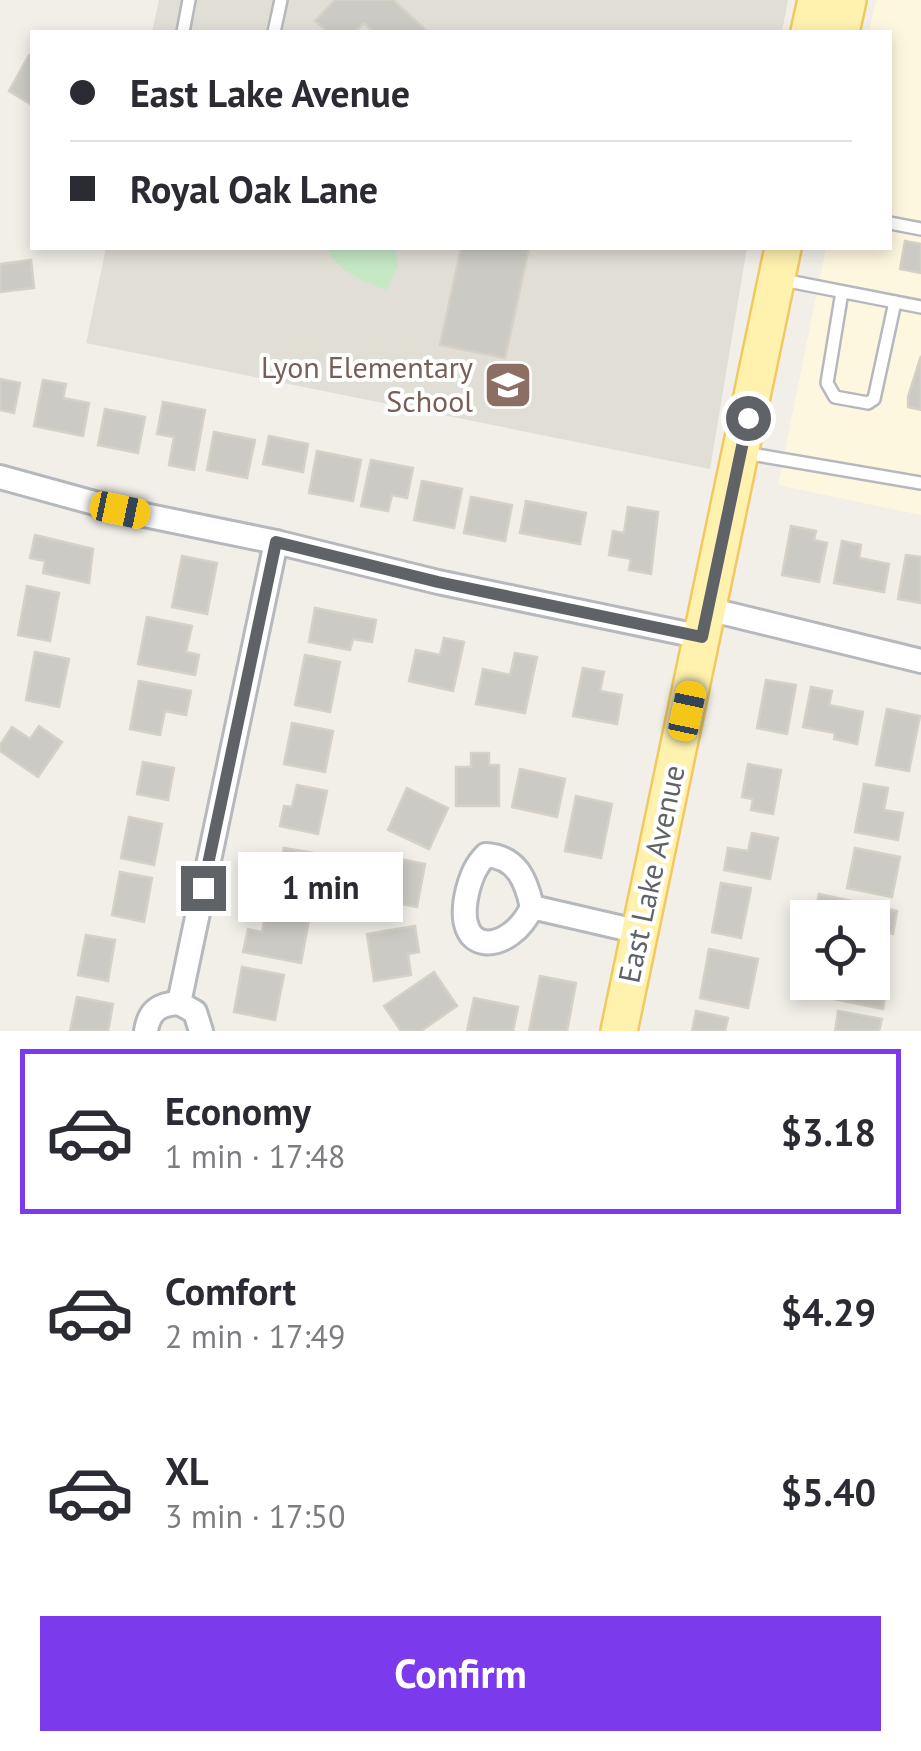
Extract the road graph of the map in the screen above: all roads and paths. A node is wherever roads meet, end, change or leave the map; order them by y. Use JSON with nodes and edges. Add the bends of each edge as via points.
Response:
{"nodes":[{"id":1,"x":189,"y":0,"type":"edge"},
{"id":2,"x":281,"y":0,"type":"edge"},
{"id":3,"x":816,"y":0,"type":"edge"},
{"id":4,"x":848,"y":0,"type":"edge"},
{"id":5,"x":183,"y":30,"type":"edge"},
{"id":6,"x":274,"y":30,"type":"edge"},
{"id":7,"x":809,"y":30,"type":"edge"},
{"id":8,"x":841,"y":30,"type":"edge"},
{"id":9,"x":892,"y":223,"type":"edge"},
{"id":10,"x":921,"y":230,"type":"edge"},
{"id":11,"x":780,"y":263,"type":"edge"},
{"id":12,"x":842,"y":292,"type":"junction"},
{"id":13,"x":896,"y":302,"type":"junction"},
{"id":14,"x":921,"y":307,"type":"edge"},
{"id":15,"x":740,"y":452,"type":"junction"},
{"id":16,"x":0,"y":477,"type":"edge"},
{"id":17,"x":921,"y":483,"type":"edge"},
{"id":18,"x":276,"y":542,"type":"junction"},
{"id":19,"x":705,"y":623,"type":"junction"},
{"id":20,"x":921,"y":661,"type":"edge"},
{"id":21,"x":532,"y":907,"type":"dead end"},
{"id":22,"x":640,"y":932,"type":"junction"},
{"id":23,"x":178,"y":1003,"type":"junction"},
{"id":24,"x":146,"y":1031,"type":"edge"},
{"id":25,"x":201,"y":1031,"type":"edge"},
{"id":26,"x":619,"y":1031,"type":"edge"}],
"edges":[{"from":1,"to":5,"type":"lane"},
{"from":2,"to":6,"type":"lane"},
{"from":3,"to":7,"type":"main road"},
{"from":4,"to":8,"type":"main road"},
{"from":9,"to":10,"type":"lane"},
{"from":11,"to":12,"type":"lane"},
{"from":11,"to":15,"type":"main road","name":"East Lake Avenue"},
{"from":12,"to":13,"type":"lane"},
{"from":12,"to":13,"type":"lane","via":[[827,383],[835,397],[874,400]]},
{"from":13,"to":14,"type":"lane"},
{"from":15,"to":17,"type":"lane"},
{"from":15,"to":19,"type":"main road","name":"East Lake Avenue"},
{"from":16,"to":18,"type":"street"},
{"from":18,"to":19,"type":"street","via":[[438,582]]},
{"from":18,"to":23,"type":"street"},
{"from":19,"to":20,"type":"street"},
{"from":19,"to":22,"type":"main road","name":"East Lake Avenue"},
{"from":21,"to":22,"type":"street"},
{"from":22,"to":26,"type":"main road","name":"East Lake Avenue"},
{"from":23,"to":24,"type":"street","via":[[158,1007]]},
{"from":23,"to":25,"type":"street","via":[[195,1012]]}]}
